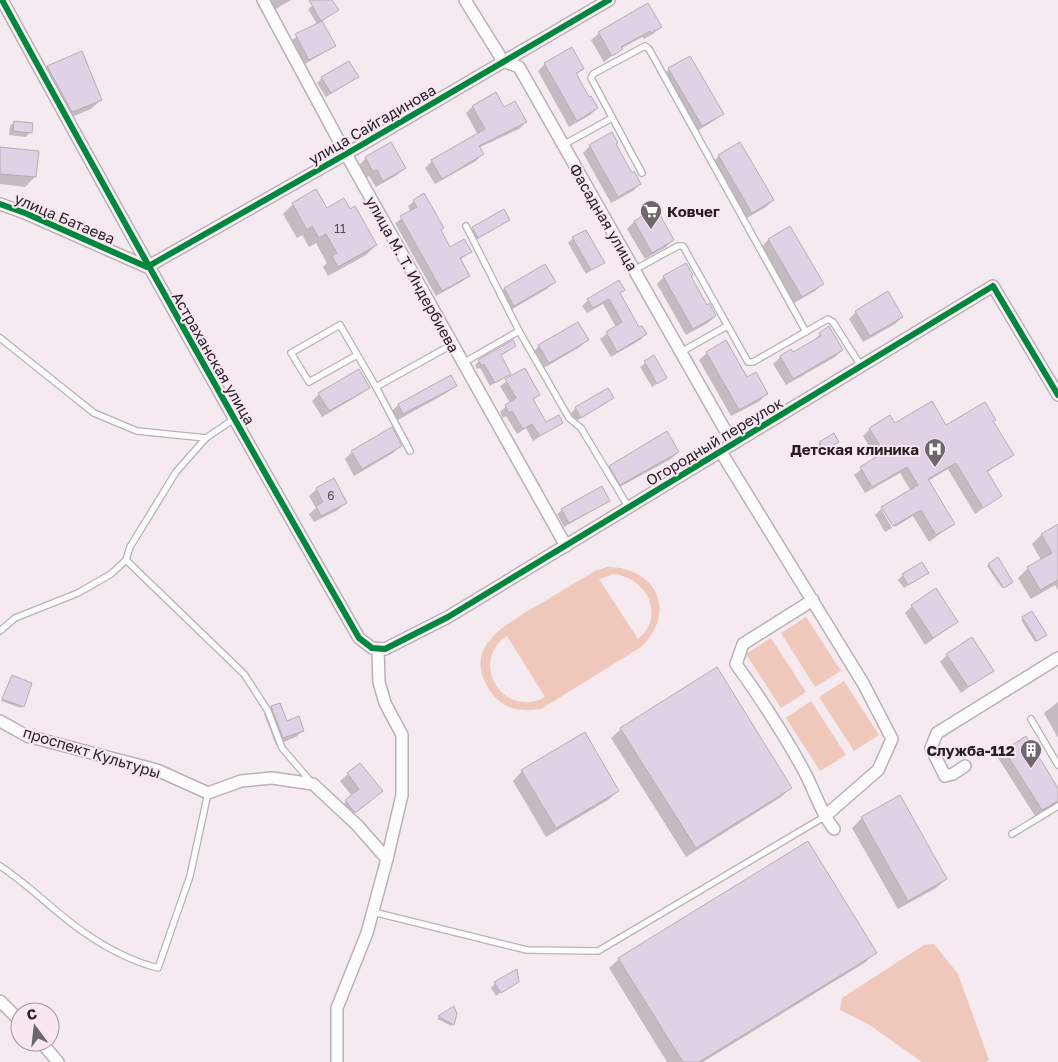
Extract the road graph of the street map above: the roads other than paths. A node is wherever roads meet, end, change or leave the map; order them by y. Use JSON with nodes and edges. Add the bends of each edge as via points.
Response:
{"nodes":[{"id":1,"x":2,"y":0,"type":"edge"},
{"id":2,"x":263,"y":0,"type":"edge"},
{"id":3,"x":465,"y":0,"type":"edge"},
{"id":4,"x":609,"y":0,"type":"edge"},
{"id":5,"x":503,"y":61,"type":"junction"},
{"id":6,"x":612,"y":118,"type":"junction"},
{"id":7,"x":563,"y":145,"type":"junction"},
{"id":8,"x":346,"y":154,"type":"junction"},
{"id":9,"x":642,"y":173,"type":"dead end"},
{"id":10,"x":0,"y":204,"type":"edge"},
{"id":11,"x":466,"y":226,"type":"dead end"},
{"id":12,"x":147,"y":267,"type":"junction"},
{"id":13,"x":634,"y":270,"type":"junction"},
{"id":14,"x":727,"y":326,"type":"junction"},
{"id":15,"x":519,"y":331,"type":"junction"},
{"id":16,"x":806,"y":332,"type":"junction"},
{"id":17,"x":0,"y":338,"type":"edge"},
{"id":18,"x":453,"y":344,"type":"junction"},
{"id":19,"x":681,"y":352,"type":"junction"},
{"id":20,"x":357,"y":355,"type":"junction"},
{"id":21,"x":463,"y":363,"type":"junction"},
{"id":22,"x":862,"y":366,"type":"junction"},
{"id":23,"x":376,"y":387,"type":"junction"},
{"id":24,"x":1058,"y":395,"type":"edge"},
{"id":25,"x":234,"y":419,"type":"junction"},
{"id":26,"x":206,"y":438,"type":"junction"},
{"id":27,"x":733,"y":444,"type":"junction"},
{"id":28,"x":410,"y":451,"type":"dead end"},
{"id":29,"x":721,"y":452,"type":"junction"},
{"id":30,"x":628,"y":508,"type":"junction"},
{"id":31,"x":566,"y":546,"type":"junction"},
{"id":32,"x":126,"y":560,"type":"junction"},
{"id":33,"x":813,"y":600,"type":"junction"},
{"id":34,"x":0,"y":631,"type":"edge"},
{"id":35,"x":378,"y":650,"type":"junction"},
{"id":36,"x":1058,"y":658,"type":"edge"},
{"id":37,"x":1031,"y":719,"type":"dead end"},
{"id":38,"x":0,"y":721,"type":"edge"},
{"id":39,"x":1058,"y":765,"type":"edge"},
{"id":40,"x":965,"y":766,"type":"dead end"},
{"id":41,"x":313,"y":784,"type":"junction"},
{"id":42,"x":208,"y":793,"type":"junction"},
{"id":43,"x":1058,"y":806,"type":"edge"},
{"id":44,"x":824,"y":817,"type":"junction"},
{"id":45,"x":834,"y":829,"type":"dead end"},
{"id":46,"x":1012,"y":834,"type":"dead end"},
{"id":47,"x":387,"y":859,"type":"junction"},
{"id":48,"x":0,"y":866,"type":"edge"},
{"id":49,"x":373,"y":912,"type":"junction"},
{"id":50,"x":0,"y":1000,"type":"edge"},
{"id":51,"x":10,"y":1010,"type":"edge"},
{"id":52,"x":50,"y":1052,"type":"edge"},
{"id":53,"x":58,"y":1062,"type":"edge"},
{"id":54,"x":337,"y":1062,"type":"edge"}],
"edges":[{"from":1,"to":12,"type":"street","name":"Астраханская улица"},
{"from":2,"to":8,"type":"street","name":"улица М. Т. Индербиева"},
{"from":3,"to":5,"type":"street","name":"Фасадная улица"},
{"from":4,"to":5,"type":"street","name":"улица Сайгадинова"},
{"from":5,"to":7,"type":"street","name":"Фасадная улица","via":[[519,67]]},
{"from":5,"to":8,"type":"street","name":"улица Сайгадинова"},
{"from":6,"to":7,"type":"lane"},
{"from":6,"to":9,"type":"lane"},
{"from":6,"to":16,"type":"lane","via":[[591,76],[647,47]]},
{"from":7,"to":13,"type":"street","name":"Фасадная улица"},
{"from":8,"to":12,"type":"street","name":"улица Сайгадинова"},
{"from":8,"to":18,"type":"street","name":"улица М. Т. Индербиева"},
{"from":10,"to":12,"type":"street","name":"улица Батаева"},
{"from":11,"to":15,"type":"lane"},
{"from":12,"to":25,"type":"street","name":"Астраханская улица"},
{"from":13,"to":14,"type":"lane","via":[[683,246]]},
{"from":13,"to":19,"type":"street","name":"Фасадная улица"},
{"from":14,"to":16,"type":"lane","via":[[746,360],[751,363]]},
{"from":14,"to":19,"type":"lane"},
{"from":15,"to":21,"type":"lane"},
{"from":15,"to":30,"type":"lane","via":[[569,418],[581,428]]},
{"from":16,"to":22,"type":"lane","via":[[831,320]]},
{"from":17,"to":26,"type":"lane","via":[[94,413],[138,431]]},
{"from":18,"to":21,"type":"street","name":"улица М. Т. Индербиева"},
{"from":18,"to":23,"type":"lane"},
{"from":19,"to":27,"type":"street","name":"Фасадная улица"},
{"from":20,"to":20,"type":"lane","via":[[340,325],[291,353],[309,382]]},
{"from":20,"to":23,"type":"lane"},
{"from":21,"to":31,"type":"street","name":"улица М. Т. Индербиева"},
{"from":22,"to":24,"type":"street","name":"Огородный переулок","via":[[993,286]]},
{"from":22,"to":27,"type":"street","name":"Огородный переулок"},
{"from":23,"to":28,"type":"lane"},
{"from":25,"to":26,"type":"lane"},
{"from":25,"to":35,"type":"street","name":"Астраханская улица","via":[[360,638]]},
{"from":26,"to":32,"type":"lane","via":[[176,472],[130,547]]},
{"from":27,"to":29,"type":"street","name":"Огородный переулок"},
{"from":29,"to":30,"type":"street","name":"Огородный переулок"},
{"from":29,"to":33,"type":"street"},
{"from":30,"to":31,"type":"street","name":"Огородный переулок"},
{"from":31,"to":35,"type":"street","name":"Огородный переулок","via":[[448,617]]},
{"from":32,"to":34,"type":"lane","via":[[111,574],[78,593],[15,618]]},
{"from":32,"to":41,"type":"lane","via":[[244,674],[268,711],[282,748]]},
{"from":33,"to":44,"type":"street","via":[[892,739],[878,770]]},
{"from":33,"to":44,"type":"street","via":[[743,644],[736,664],[766,706],[800,764]]},
{"from":35,"to":47,"type":"street","via":[[381,689],[402,735],[402,795]]},
{"from":36,"to":40,"type":"street","via":[[937,733],[931,748],[945,776]]},
{"from":37,"to":39,"type":"lane"},
{"from":38,"to":42,"type":"street","name":"проспект Культуры","via":[[27,736],[157,770]]},
{"from":41,"to":42,"type":"street","via":[[272,778],[241,781]]},
{"from":41,"to":47,"type":"street"},
{"from":42,"to":48,"type":"lane","via":[[190,876],[158,968],[129,960],[84,933],[24,881]]},
{"from":43,"to":46,"type":"lane"},
{"from":44,"to":45,"type":"street"},
{"from":44,"to":49,"type":"lane","via":[[598,951],[527,950]]},
{"from":47,"to":49,"type":"street"},
{"from":49,"to":54,"type":"street","via":[[338,1008]]},
{"from":50,"to":51,"type":"street"},
{"from":52,"to":53,"type":"street"}]}
